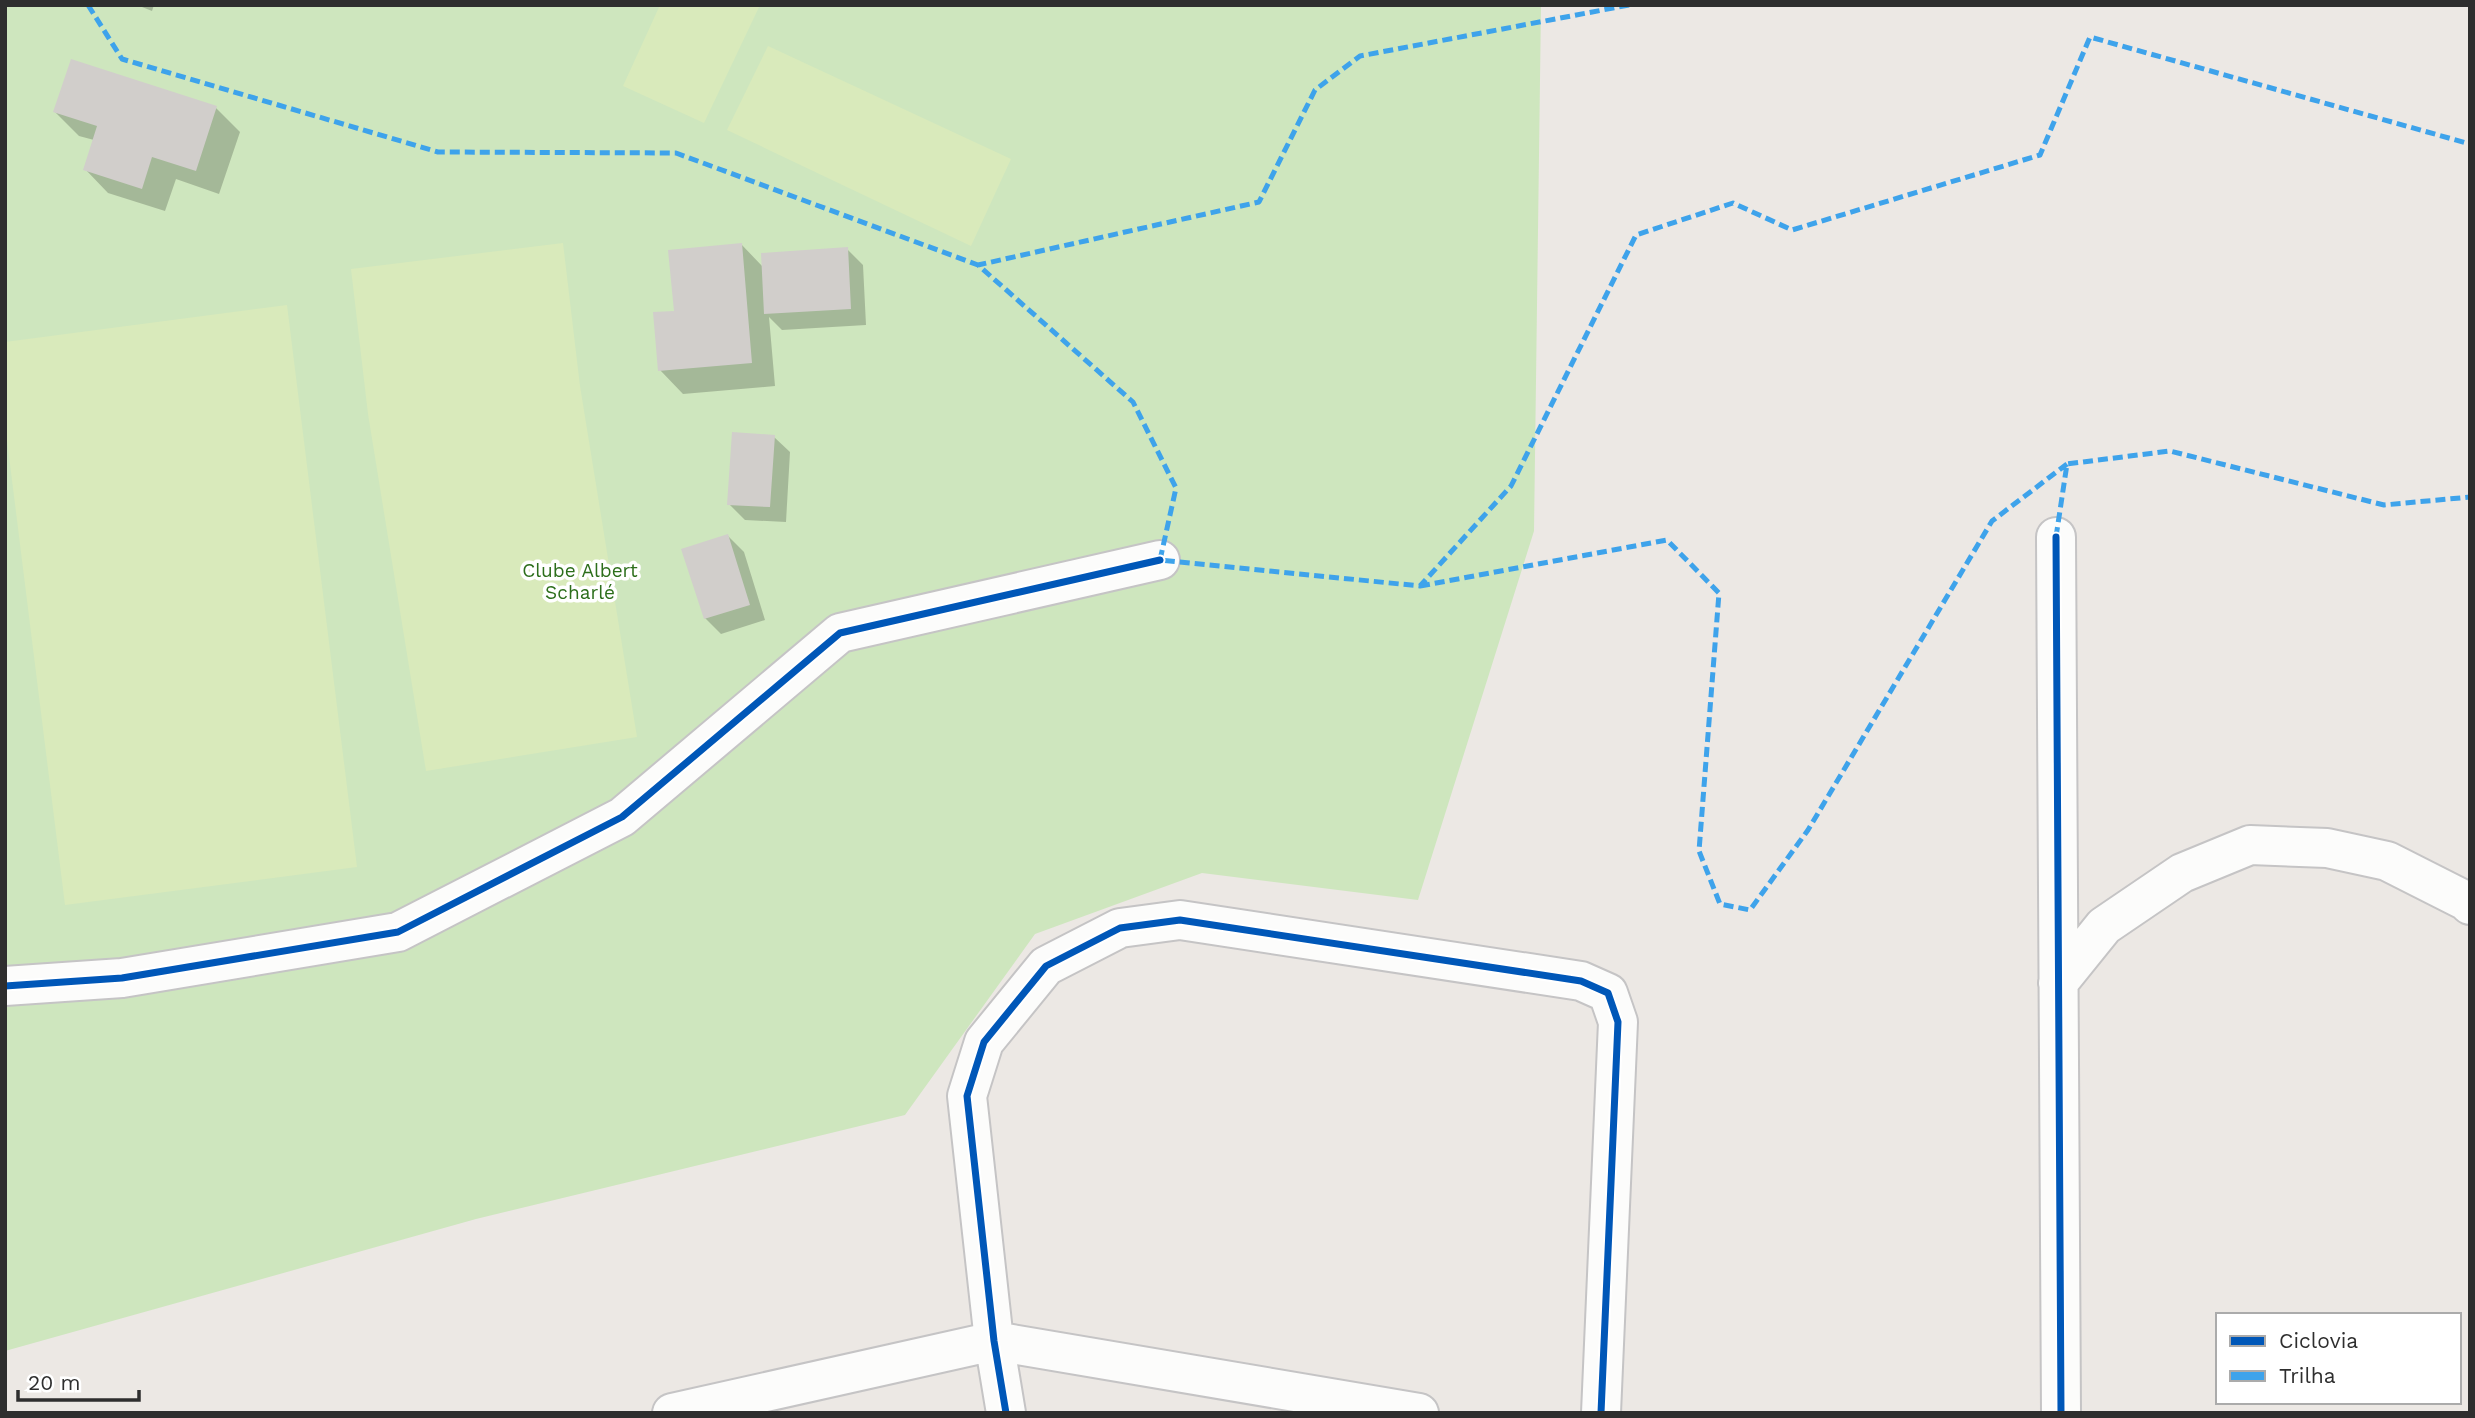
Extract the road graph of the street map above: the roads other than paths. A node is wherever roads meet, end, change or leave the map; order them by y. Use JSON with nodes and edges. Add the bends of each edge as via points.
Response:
{"nodes":[{"id":1,"x":2056,"y":537,"type":"dead end"},
{"id":2,"x":1160,"y":560,"type":"dead end"},
{"id":3,"x":2470,"y":905,"type":"edge"},
{"id":4,"x":2059,"y":983,"type":"junction"},
{"id":5,"x":5,"y":986,"type":"edge"},
{"id":6,"x":993,"y":1341,"type":"junction"},
{"id":7,"x":672,"y":1413,"type":"edge"},
{"id":8,"x":1006,"y":1413,"type":"edge"},
{"id":9,"x":1419,"y":1413,"type":"edge"},
{"id":10,"x":1601,"y":1413,"type":"edge"},
{"id":11,"x":2061,"y":1413,"type":"edge"}],
"edges":[{"from":1,"to":4,"type":"street"},
{"from":2,"to":5,"type":"street","via":[[840,633],[622,817],[398,932],[122,978]]},
{"from":3,"to":4,"type":"street","via":[[2387,861],[2327,849],[2250,845],[2182,873],[2104,926]]},
{"from":4,"to":11,"type":"street"},
{"from":6,"to":7,"type":"street"},
{"from":6,"to":8,"type":"street"},
{"from":6,"to":9,"type":"street"},
{"from":6,"to":10,"type":"street","via":[[967,1096],[984,1042],[1046,966],[1120,928],[1180,920],[1581,981],[1608,993],[1618,1022]]}]}
